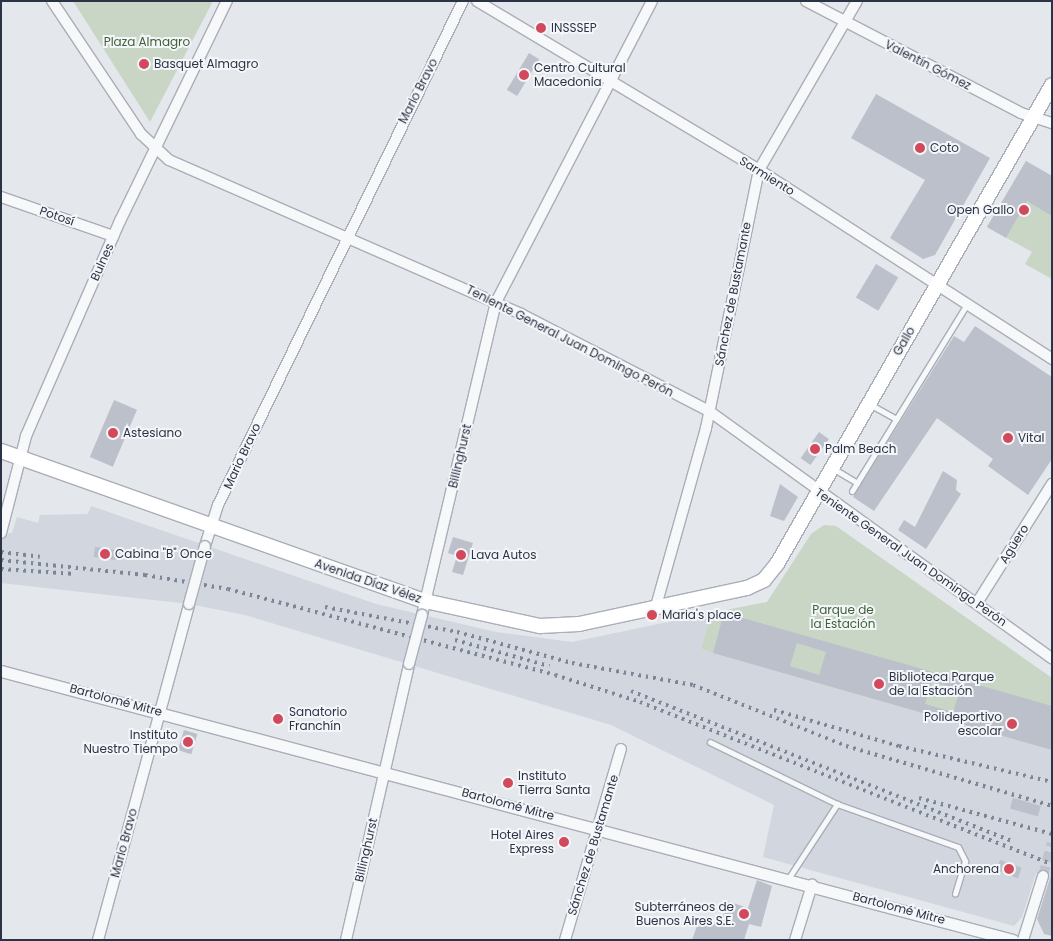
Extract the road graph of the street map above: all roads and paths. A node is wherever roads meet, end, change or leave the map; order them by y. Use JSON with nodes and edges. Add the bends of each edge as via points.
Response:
{"nodes":[{"id":1,"x":52,"y":1,"type":"edge"},
{"id":2,"x":227,"y":1,"type":"edge"},
{"id":3,"x":463,"y":1,"type":"edge"},
{"id":4,"x":477,"y":1,"type":"edge"},
{"id":5,"x":652,"y":1,"type":"edge"},
{"id":6,"x":806,"y":1,"type":"edge"},
{"id":7,"x":857,"y":1,"type":"edge"},
{"id":8,"x":845,"y":22,"type":"junction"},
{"id":9,"x":609,"y":81,"type":"junction"},
{"id":10,"x":1052,"y":85,"type":"edge"},
{"id":11,"x":1034,"y":116,"type":"junction"},
{"id":12,"x":1052,"y":123,"type":"edge"},
{"id":13,"x":154,"y":148,"type":"junction"},
{"id":14,"x":759,"y":170,"type":"junction"},
{"id":15,"x":1,"y":197,"type":"edge"},
{"id":16,"x":113,"y":236,"type":"junction"},
{"id":17,"x":346,"y":236,"type":"junction"},
{"id":18,"x":936,"y":284,"type":"junction"},
{"id":19,"x":496,"y":302,"type":"junction"},
{"id":20,"x":966,"y":304,"type":"junction"},
{"id":21,"x":1052,"y":359,"type":"edge"},
{"id":22,"x":868,"y":404,"type":"junction"},
{"id":23,"x":709,"y":411,"type":"junction"},
{"id":24,"x":896,"y":418,"type":"junction"},
{"id":25,"x":1,"y":451,"type":"edge"},
{"id":26,"x":21,"y":457,"type":"junction"},
{"id":27,"x":832,"y":468,"type":"junction"},
{"id":28,"x":857,"y":483,"type":"junction"},
{"id":29,"x":1052,"y":484,"type":"edge"},
{"id":30,"x":852,"y":491,"type":"dead end"},
{"id":31,"x":818,"y":492,"type":"junction"},
{"id":32,"x":212,"y":526,"type":"junction"},
{"id":33,"x":1,"y":533,"type":"edge"},
{"id":34,"x":748,"y":588,"type":"joint"},
{"id":35,"x":425,"y":601,"type":"junction"},
{"id":36,"x":977,"y":603,"type":"junction"},
{"id":37,"x":656,"y":606,"type":"junction"},
{"id":38,"x":1052,"y":658,"type":"edge"},
{"id":39,"x":1,"y":671,"type":"edge"},
{"id":40,"x":159,"y":712,"type":"junction"},
{"id":41,"x":710,"y":742,"type":"dead end"},
{"id":42,"x":622,"y":749,"type":"dead end"},
{"id":43,"x":384,"y":772,"type":"junction"},
{"id":44,"x":837,"y":804,"type":"junction"},
{"id":45,"x":596,"y":827,"type":"junction"},
{"id":46,"x":1043,"y":876,"type":"tunnel mouth"},
{"id":47,"x":788,"y":879,"type":"junction"},
{"id":48,"x":812,"y":885,"type":"junction"},
{"id":49,"x":954,"y":893,"type":"dead end"},
{"id":50,"x":98,"y":940,"type":"edge"},
{"id":51,"x":346,"y":940,"type":"edge"},
{"id":52,"x":564,"y":940,"type":"edge"},
{"id":53,"x":795,"y":940,"type":"edge"},
{"id":54,"x":1013,"y":940,"type":"edge"},
{"id":55,"x":1023,"y":940,"type":"edge"}],
"edges":[{"from":1,"to":13,"type":"street","name":"Teniente General Juan Domingo Perón"},
{"from":2,"to":13,"type":"street","name":"Bulnes"},
{"from":3,"to":17,"type":"street","name":"Mario Bravo"},
{"from":4,"to":9,"type":"street","name":"Sarmiento"},
{"from":5,"to":9,"type":"street","name":"Billinghurst"},
{"from":6,"to":8,"type":"street","name":"Valentín Gómez"},
{"from":7,"to":8,"type":"street","name":"Sánchez de Bustamante"},
{"from":8,"to":11,"type":"street","name":"Valentín Gómez"},
{"from":8,"to":14,"type":"street","name":"Sánchez de Bustamante"},
{"from":9,"to":14,"type":"street","name":"Sarmiento"},
{"from":9,"to":19,"type":"street","name":"Billinghurst"},
{"from":10,"to":11,"type":"main road","name":"Gallo"},
{"from":11,"to":12,"type":"street","name":"Valentín Gómez"},
{"from":11,"to":18,"type":"main road","name":"Gallo"},
{"from":13,"to":16,"type":"street","name":"Bulnes"},
{"from":13,"to":17,"type":"street","name":"Teniente General Juan Domingo Perón","via":[[169,160]]},
{"from":14,"to":18,"type":"street","name":"Sarmiento"},
{"from":14,"to":23,"type":"street","name":"Sánchez de Bustamante"},
{"from":15,"to":16,"type":"street","name":"Potosí"},
{"from":16,"to":26,"type":"street","name":"Bulnes"},
{"from":17,"to":19,"type":"street","name":"Teniente General Juan Domingo Perón"},
{"from":17,"to":32,"type":"street","name":"Mario Bravo"},
{"from":18,"to":20,"type":"street","name":"Sarmiento"},
{"from":18,"to":22,"type":"main road","name":"Gallo"},
{"from":19,"to":23,"type":"street","name":"Teniente General Juan Domingo Perón"},
{"from":19,"to":35,"type":"street","name":"Billinghurst"},
{"from":20,"to":21,"type":"street","name":"Sarmiento"},
{"from":20,"to":24,"type":"lane"},
{"from":22,"to":24,"type":"lane"},
{"from":22,"to":27,"type":"main road","name":"Gallo"},
{"from":23,"to":31,"type":"street","name":"Teniente General Juan Domingo Perón"},
{"from":23,"to":37,"type":"street","name":"Sánchez de Bustamante"},
{"from":24,"to":28,"type":"lane"},
{"from":25,"to":26,"type":"main road","name":"Avenida Díaz Vélez"},
{"from":26,"to":32,"type":"main road","name":"Avenida Díaz Vélez"},
{"from":26,"to":33,"type":"street","name":"Bulnes"},
{"from":27,"to":28,"type":"lane"},
{"from":27,"to":31,"type":"main road","name":"Gallo"},
{"from":28,"to":30,"type":"lane"},
{"from":29,"to":36,"type":"street","name":"Agüero"},
{"from":31,"to":34,"type":"main road","name":"Gallo","via":[[769,576]]},
{"from":31,"to":36,"type":"street","name":"Teniente General Juan Domingo Perón"},
{"from":32,"to":35,"type":"main road","name":"Avenida Díaz Vélez"},
{"from":32,"to":40,"type":"street","name":"Mario Bravo","bridge":true},
{"from":34,"to":37,"type":"main road","name":"Avenida Díaz Vélez"},
{"from":35,"to":37,"type":"main road","name":"Avenida Díaz Vélez","via":[[556,627]]},
{"from":35,"to":43,"type":"street","name":"Billinghurst","bridge":true},
{"from":36,"to":38,"type":"street","name":"Teniente General Juan Domingo Perón"},
{"from":39,"to":40,"type":"street","name":"Bartolomé Mitre"},
{"from":40,"to":43,"type":"street","name":"Bartolomé Mitre"},
{"from":40,"to":50,"type":"street","name":"Mario Bravo"},
{"from":41,"to":44,"type":"lane"},
{"from":42,"to":45,"type":"street","name":"Sánchez de Bustamante"},
{"from":43,"to":45,"type":"street","name":"Bartolomé Mitre"},
{"from":43,"to":51,"type":"street","name":"Billinghurst"},
{"from":44,"to":47,"type":"lane"},
{"from":44,"to":49,"type":"lane","via":[[958,847],[965,861]]},
{"from":45,"to":47,"type":"street","name":"Bartolomé Mitre"},
{"from":45,"to":52,"type":"street","name":"Sánchez de Bustamante"},
{"from":46,"to":55,"type":"street"},
{"from":47,"to":48,"type":"street","name":"Bartolomé Mitre"},
{"from":48,"to":53,"type":"street"},
{"from":48,"to":54,"type":"street","name":"Bartolomé Mitre"}]}
